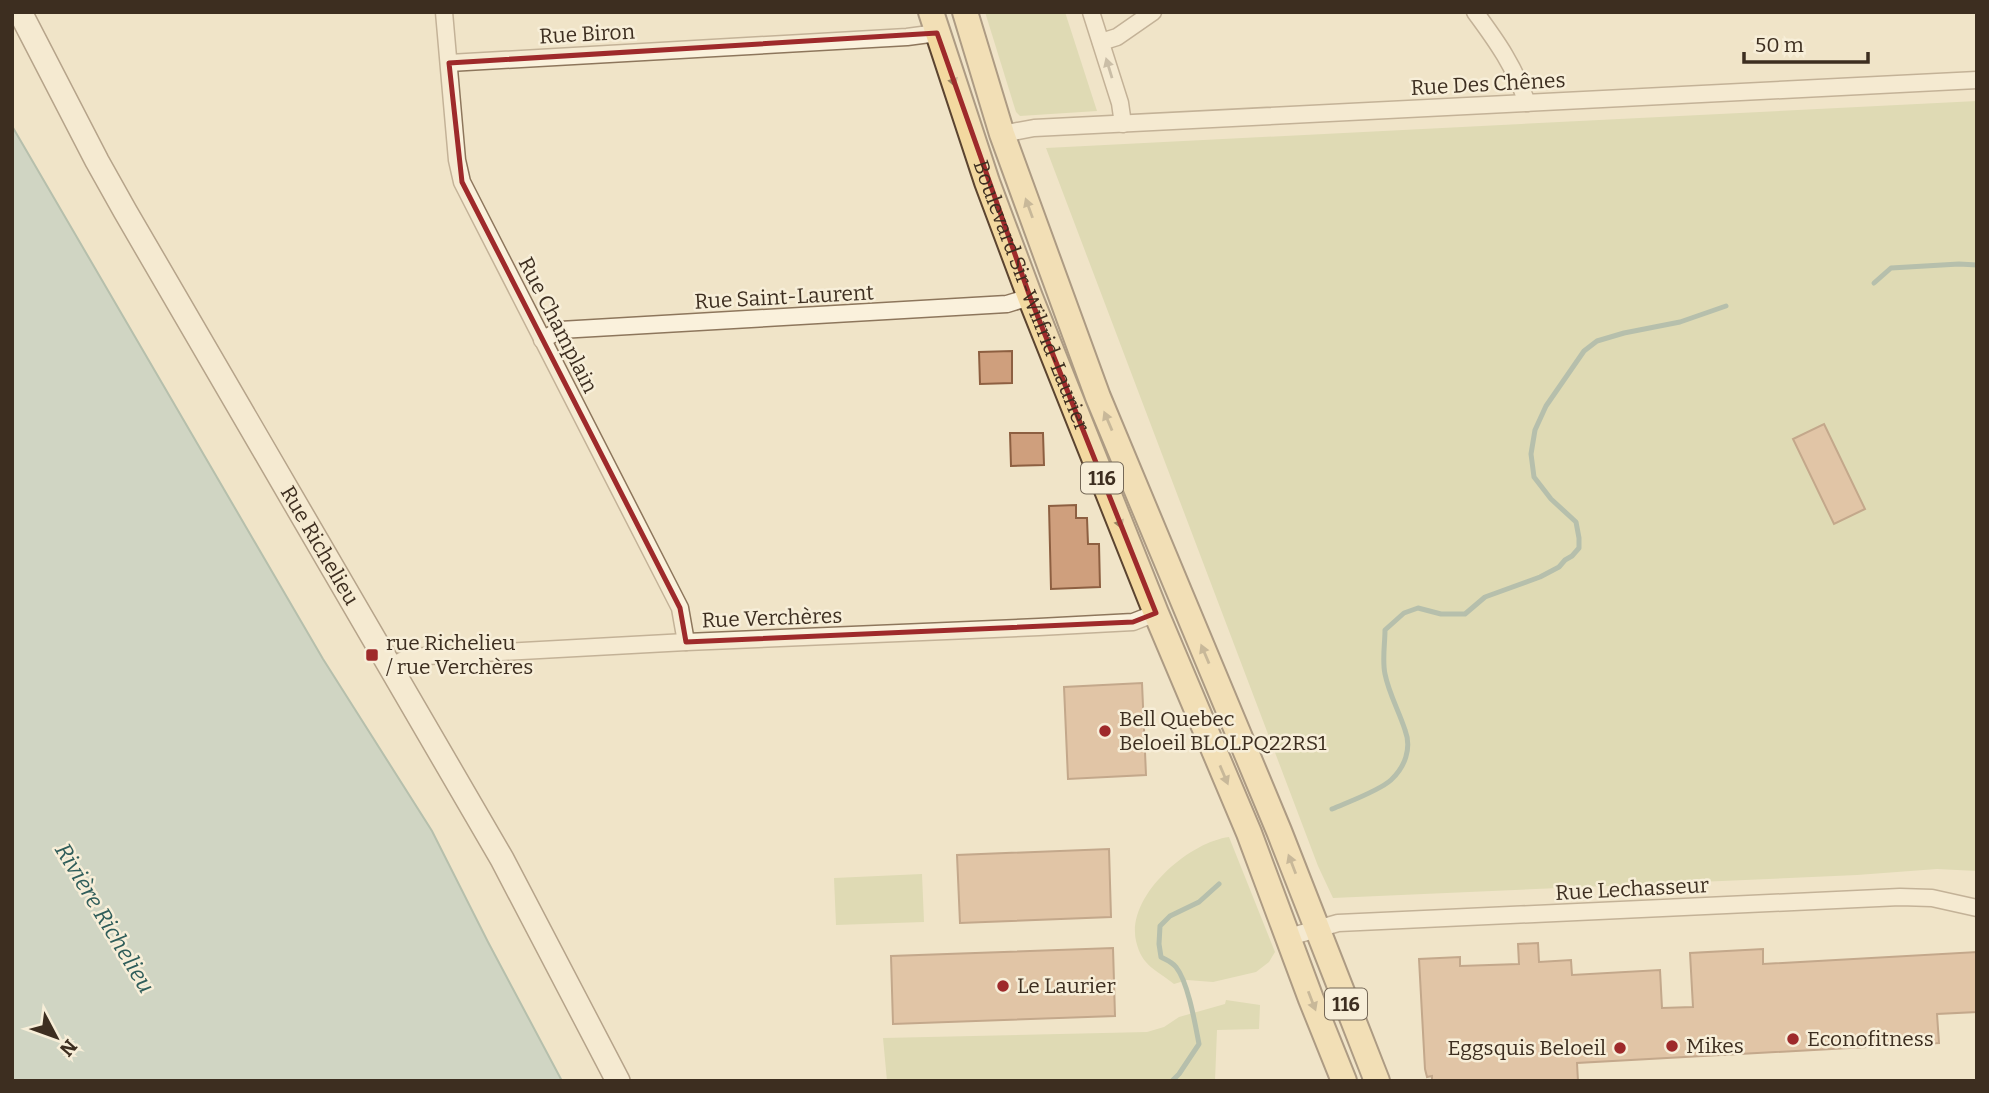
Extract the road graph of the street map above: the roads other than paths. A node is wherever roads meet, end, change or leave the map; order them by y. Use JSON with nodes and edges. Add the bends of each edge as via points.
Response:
{"nodes":[{"id":1,"x":20,"y":12,"type":"edge"},
{"id":2,"x":444,"y":12,"type":"edge"},
{"id":3,"x":965,"y":12,"type":"edge"},
{"id":4,"x":1091,"y":12,"type":"edge"},
{"id":5,"x":1153,"y":12,"type":"edge"},
{"id":6,"x":1475,"y":12,"type":"edge"},
{"id":7,"x":934,"y":23,"type":"edge"},
{"id":8,"x":1101,"y":42,"type":"junction"},
{"id":9,"x":449,"y":63,"type":"junction"},
{"id":10,"x":1977,"y":80,"type":"edge"},
{"id":11,"x":1527,"y":103,"type":"junction"},
{"id":12,"x":1123,"y":124,"type":"junction"},
{"id":13,"x":1002,"y":134,"type":"junction"},
{"id":14,"x":1030,"y":298,"type":"junction"},
{"id":15,"x":542,"y":340,"type":"junction"},
{"id":16,"x":1156,"y":614,"type":"junction"},
{"id":17,"x":686,"y":642,"type":"junction"},
{"id":18,"x":390,"y":667,"type":"junction"},
{"id":19,"x":1977,"y":908,"type":"edge"},
{"id":20,"x":1316,"y":928,"type":"junction"},
{"id":21,"x":1289,"y":937,"type":"junction"},
{"id":22,"x":618,"y":1081,"type":"edge"},
{"id":23,"x":1344,"y":1081,"type":"edge"},
{"id":24,"x":1377,"y":1081,"type":"edge"}],
"edges":[{"from":1,"to":18,"type":"main road","name":"Rue Richelieu","via":[[120,201]]},
{"from":2,"to":9,"type":"street","name":"Rue Champlain"},
{"from":3,"to":13,"type":"main road","name":"Boulevard Sir-Wilfrid-Laurier","number":"116"},
{"from":4,"to":8,"type":"street"},
{"from":5,"to":8,"type":"street","via":[[1122,34]]},
{"from":6,"to":11,"type":"street","via":[[1512,65]]},
{"from":7,"to":9,"type":"street","name":"Rue Biron","via":[[906,37]]},
{"from":7,"to":14,"type":"main road","name":"Boulevard Sir-Wilfrid-Laurier","number":"116","one_way":true},
{"from":12,"to":8,"type":"street","one_way":true},
{"from":9,"to":15,"type":"street","name":"Rue Champlain","via":[[462,181]]},
{"from":10,"to":11,"type":"street","name":"Rue Des Chênes"},
{"from":11,"to":12,"type":"street","name":"Rue Des Chênes"},
{"from":12,"to":13,"type":"street","name":"Rue Des Chênes"},
{"from":20,"to":13,"type":"main road","name":"Boulevard Sir-Wilfrid-Laurier","number":"116","one_way":true,"via":[[1098,397]]},
{"from":14,"to":15,"type":"street","name":"Rue Saint-Laurent","via":[[1007,304],[560,330]]},
{"from":14,"to":16,"type":"main road","name":"Boulevard Sir-Wilfrid-Laurier","number":"116","one_way":true},
{"from":15,"to":17,"type":"street","name":"Rue Champlain","via":[[680,608]]},
{"from":16,"to":17,"type":"street","name":"Rue Verchères","via":[[1119,623]]},
{"from":16,"to":21,"type":"main road","name":"Boulevard Sir-Wilfrid-Laurier","number":"116","one_way":true},
{"from":17,"to":18,"type":"street","name":"Rue Verchères","via":[[409,657]]},
{"from":18,"to":22,"type":"main road","name":"Rue Richelieu","via":[[507,869]]},
{"from":19,"to":20,"type":"street","name":"Rue Lechasseur","via":[[1932,898],[1900,897],[1338,923]]},
{"from":20,"to":21,"type":"street","name":"Rue Lechasseur"},
{"from":20,"to":24,"type":"main road","name":"Boulevard Sir-Wilfrid-Laurier","number":"116"},
{"from":21,"to":23,"type":"main road","name":"Boulevard Sir-Wilfrid-Laurier","number":"116","one_way":true}]}
